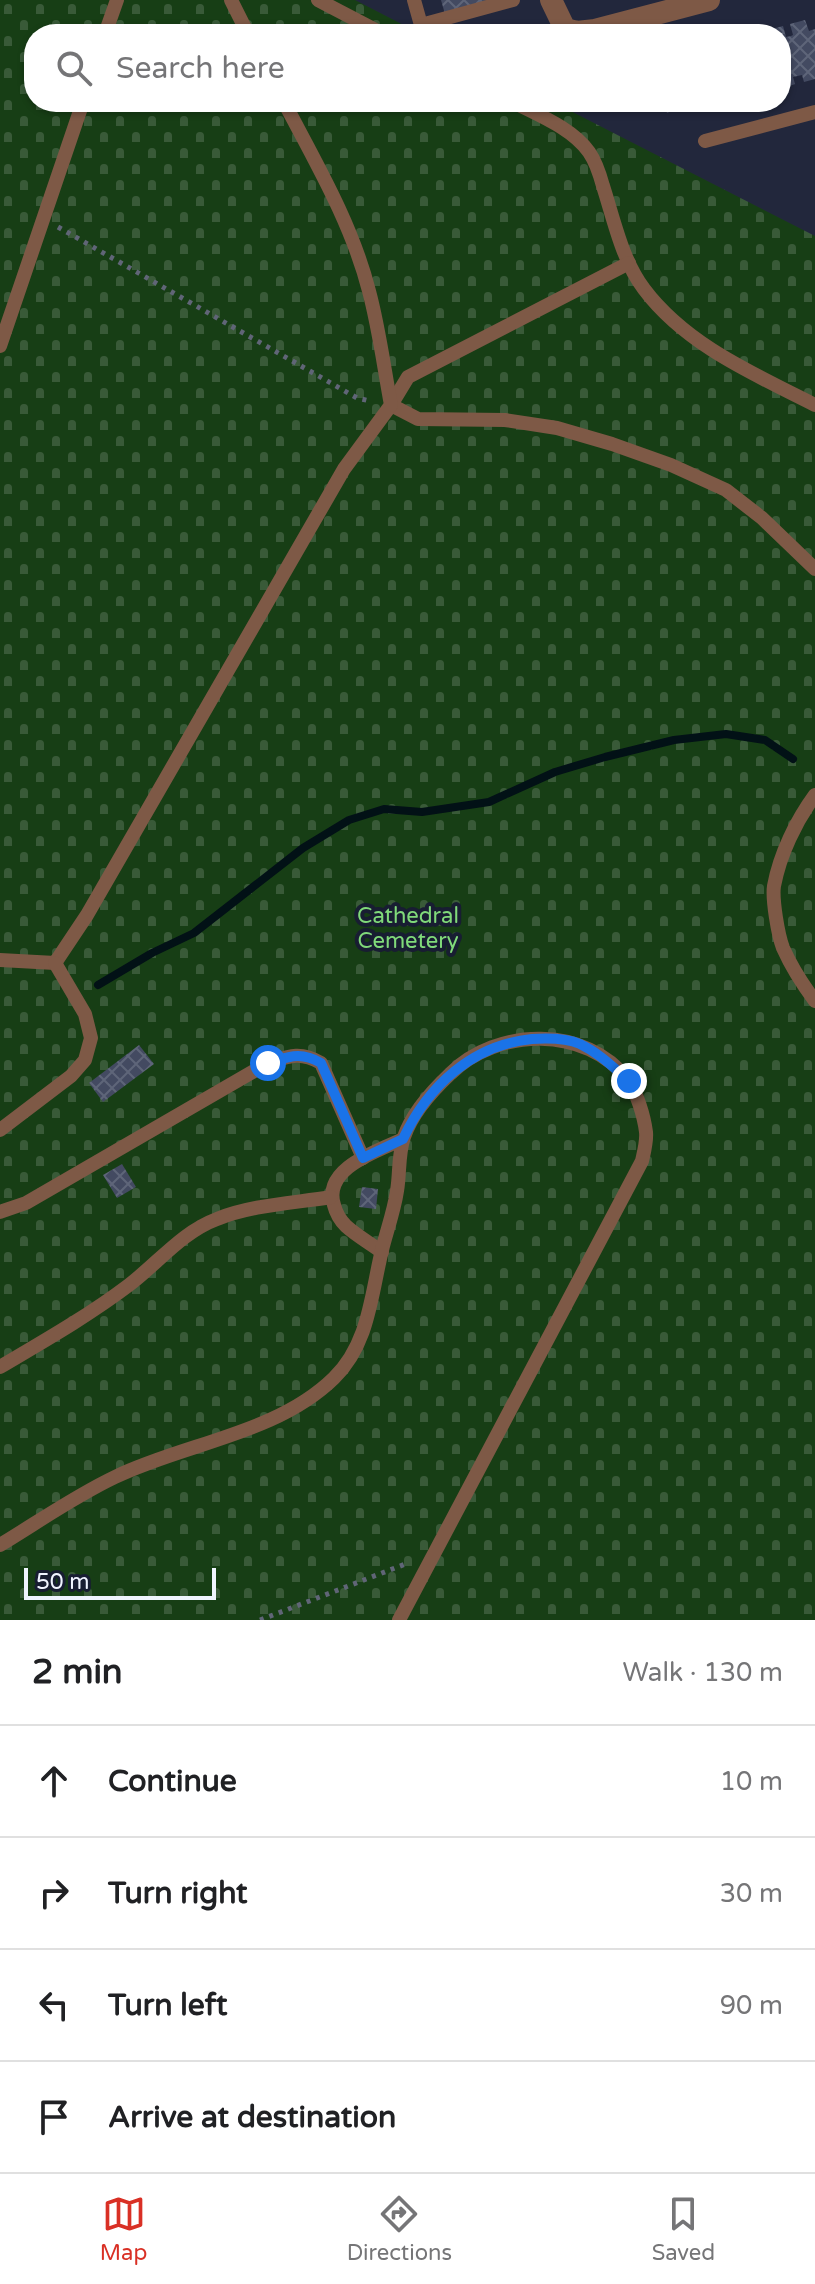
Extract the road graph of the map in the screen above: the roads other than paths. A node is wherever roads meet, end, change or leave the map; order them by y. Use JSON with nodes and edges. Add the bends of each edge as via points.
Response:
{"nodes":[{"id":1,"x":117,"y":0,"type":"edge"},
{"id":2,"x":231,"y":0,"type":"edge"},
{"id":3,"x":318,"y":0,"type":"edge"},
{"id":4,"x":414,"y":0,"type":"edge"},
{"id":5,"x":513,"y":0,"type":"edge"},
{"id":6,"x":551,"y":0,"type":"edge"},
{"id":7,"x":709,"y":0,"type":"edge"},
{"id":8,"x":109,"y":24,"type":"edge"},
{"id":9,"x":243,"y":24,"type":"edge"},
{"id":10,"x":364,"y":24,"type":"edge"},
{"id":11,"x":421,"y":24,"type":"edge"},
{"id":12,"x":425,"y":24,"type":"edge"},
{"id":13,"x":563,"y":24,"type":"edge"},
{"id":14,"x":618,"y":24,"type":"edge"},
{"id":15,"x":80,"y":112,"type":"edge"},
{"id":16,"x":289,"y":112,"type":"edge"},
{"id":17,"x":531,"y":112,"type":"edge"},
{"id":18,"x":815,"y":112,"type":"edge"},
{"id":19,"x":705,"y":141,"type":"dead end"},
{"id":20,"x":629,"y":263,"type":"junction"},
{"id":21,"x":0,"y":346,"type":"edge"},
{"id":22,"x":391,"y":405,"type":"junction"},
{"id":23,"x":815,"y":405,"type":"edge"},
{"id":24,"x":815,"y":569,"type":"edge"},
{"id":25,"x":815,"y":795,"type":"edge"},
{"id":26,"x":0,"y":960,"type":"edge"},
{"id":27,"x":55,"y":963,"type":"junction"},
{"id":28,"x":815,"y":1001,"type":"edge"},
{"id":29,"x":0,"y":1130,"type":"edge"},
{"id":30,"x":403,"y":1139,"type":"junction"},
{"id":31,"x":363,"y":1158,"type":"junction"},
{"id":32,"x":331,"y":1197,"type":"junction"},
{"id":33,"x":0,"y":1212,"type":"edge"},
{"id":34,"x":382,"y":1252,"type":"junction"},
{"id":35,"x":0,"y":1367,"type":"edge"},
{"id":36,"x":0,"y":1545,"type":"edge"},
{"id":37,"x":399,"y":1620,"type":"edge"}],
"edges":[{"from":1,"to":8,"type":"lane"},
{"from":2,"to":9,"type":"lane"},
{"from":3,"to":10,"type":"lane"},
{"from":4,"to":11,"type":"lane"},
{"from":5,"to":12,"type":"lane"},
{"from":6,"to":13,"type":"street"},
{"from":7,"to":14,"type":"street"},
{"from":15,"to":21,"type":"lane"},
{"from":16,"to":22,"type":"lane","via":[[355,246]]},
{"from":17,"to":20,"type":"lane","via":[[590,153]]},
{"from":18,"to":19,"type":"lane"},
{"from":20,"to":22,"type":"lane","via":[[408,377]]},
{"from":20,"to":23,"type":"lane","via":[[660,309],[718,354]]},
{"from":22,"to":24,"type":"lane","via":[[418,419],[505,420],[557,428],[671,465],[726,490]]},
{"from":22,"to":27,"type":"lane","via":[[344,469]]},
{"from":25,"to":28,"type":"lane","via":[[785,851],[773,889],[782,946]]},
{"from":26,"to":27,"type":"lane"},
{"from":27,"to":29,"type":"lane","via":[[85,1014],[91,1038],[85,1060]]},
{"from":30,"to":31,"type":"lane"},
{"from":30,"to":34,"type":"lane","via":[[397,1194]]},
{"from":30,"to":37,"type":"lane","via":[[429,1096],[452,1071],[512,1041],[544,1038],[577,1043],[603,1057],[629,1081],[647,1134],[642,1161]]},
{"from":31,"to":32,"type":"lane","via":[[345,1169],[333,1184]]},
{"from":31,"to":33,"type":"lane","via":[[321,1063],[309,1056],[290,1056],[268,1063],[26,1203]]},
{"from":32,"to":34,"type":"lane","via":[[345,1225]]},
{"from":32,"to":35,"type":"lane","via":[[215,1219],[79,1321]]},
{"from":34,"to":36,"type":"lane","via":[[371,1312],[356,1350],[315,1396],[267,1421],[115,1477]]}]}
